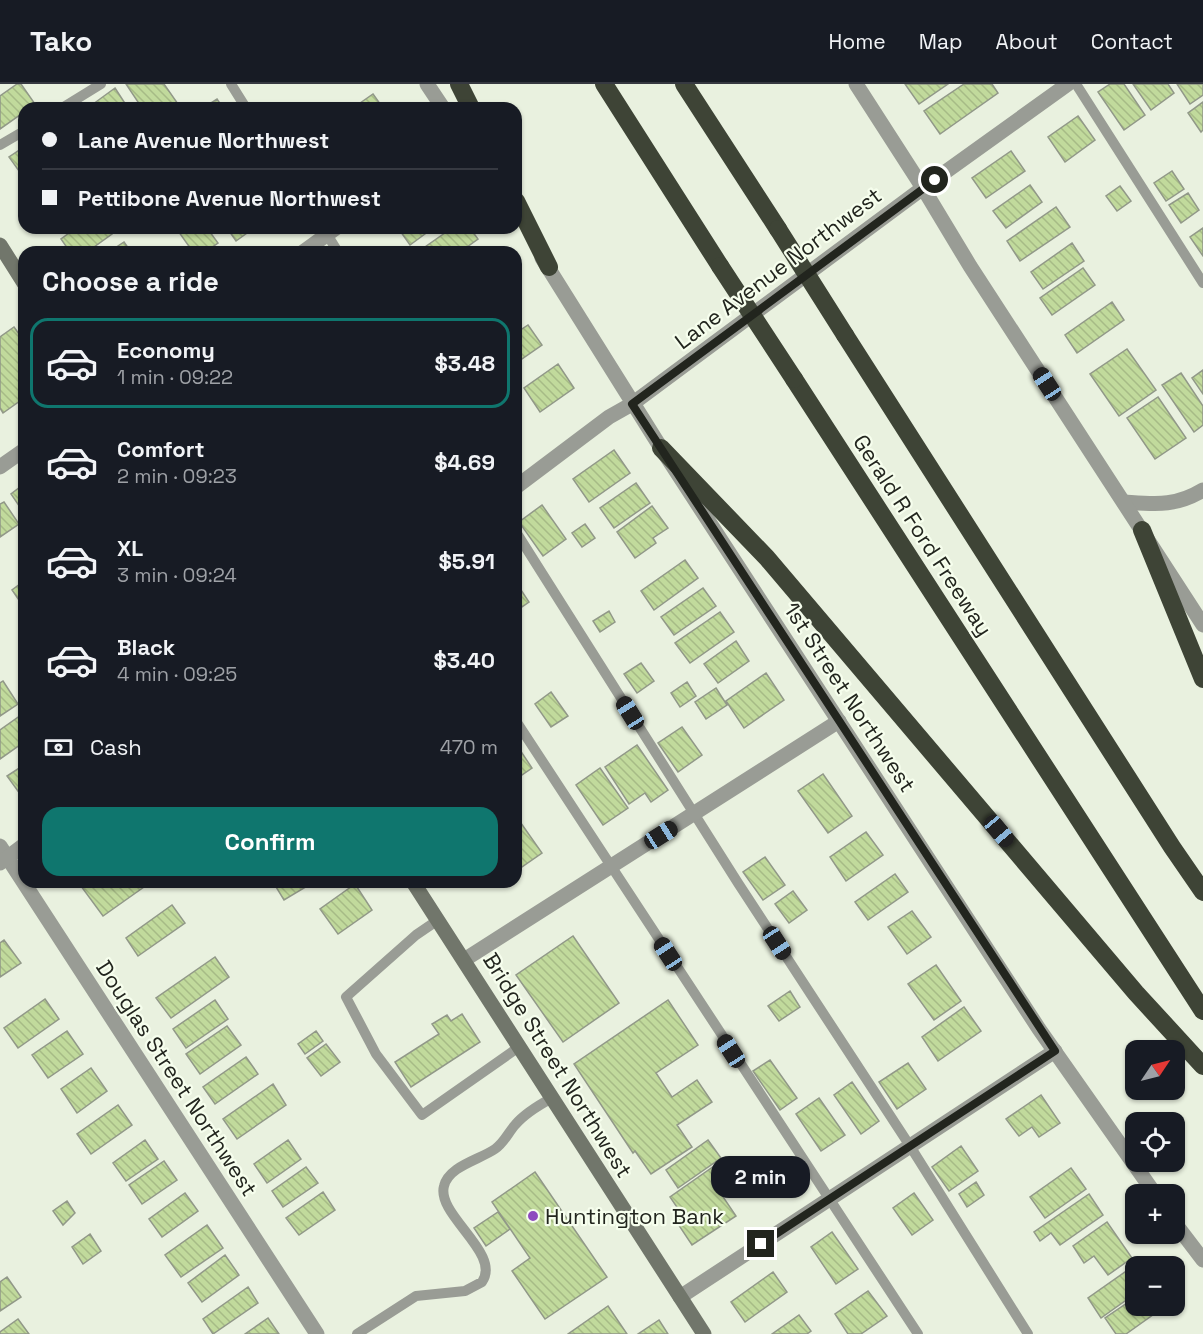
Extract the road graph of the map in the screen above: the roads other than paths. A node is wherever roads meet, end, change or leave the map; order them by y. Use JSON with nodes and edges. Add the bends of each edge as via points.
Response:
{"nodes":[{"id":1,"x":101,"y":84,"type":"edge"},
{"id":2,"x":231,"y":84,"type":"edge"},
{"id":3,"x":427,"y":84,"type":"edge"},
{"id":4,"x":459,"y":84,"type":"edge"},
{"id":5,"x":604,"y":84,"type":"edge"},
{"id":6,"x":684,"y":84,"type":"edge"},
{"id":7,"x":856,"y":84,"type":"edge"},
{"id":8,"x":1068,"y":84,"type":"edge"},
{"id":9,"x":1076,"y":84,"type":"edge"},
{"id":10,"x":72,"y":102,"type":"edge"},
{"id":11,"x":242,"y":102,"type":"edge"},
{"id":12,"x":439,"y":102,"type":"edge"},
{"id":13,"x":468,"y":102,"type":"edge"},
{"id":14,"x":18,"y":135,"type":"edge"},
{"id":15,"x":0,"y":146,"type":"edge"},
{"id":16,"x":923,"y":189,"type":"junction"},
{"id":17,"x":522,"y":213,"type":"edge"},
{"id":18,"x":522,"y":228,"type":"edge"},
{"id":19,"x":324,"y":234,"type":"edge"},
{"id":20,"x":0,"y":245,"type":"edge"},
{"id":21,"x":310,"y":246,"type":"edge"},
{"id":22,"x":549,"y":267,"type":"junction"},
{"id":23,"x":18,"y":274,"type":"edge"},
{"id":24,"x":1203,"y":283,"type":"edge"},
{"id":25,"x":632,"y":404,"type":"junction"},
{"id":26,"x":661,"y":448,"type":"junction"},
{"id":27,"x":18,"y":454,"type":"edge"},
{"id":28,"x":0,"y":467,"type":"edge"},
{"id":29,"x":522,"y":483,"type":"edge"},
{"id":30,"x":1203,"y":490,"type":"edge"},
{"id":31,"x":1124,"y":502,"type":"junction"},
{"id":32,"x":1142,"y":530,"type":"junction"},
{"id":33,"x":522,"y":542,"type":"edge"},
{"id":34,"x":1203,"y":625,"type":"edge"},
{"id":35,"x":1203,"y":679,"type":"edge"},
{"id":36,"x":839,"y":721,"type":"junction"},
{"id":37,"x":522,"y":730,"type":"edge"},
{"id":38,"x":694,"y":814,"type":"junction"},
{"id":39,"x":18,"y":848,"type":"edge"},
{"id":40,"x":2,"y":855,"type":"edge"},
{"id":41,"x":611,"y":867,"type":"junction"},
{"id":42,"x":18,"y":879,"type":"edge"},
{"id":43,"x":24,"y":888,"type":"edge"},
{"id":44,"x":417,"y":888,"type":"edge"},
{"id":45,"x":1203,"y":892,"type":"edge"},
{"id":46,"x":438,"y":920,"type":"junction"},
{"id":47,"x":464,"y":960,"type":"junction"},
{"id":48,"x":1203,"y":1011,"type":"edge"},
{"id":49,"x":519,"y":1047,"type":"junction"},
{"id":50,"x":1055,"y":1051,"type":"junction"},
{"id":51,"x":1203,"y":1066,"type":"edge"},
{"id":52,"x":552,"y":1098,"type":"junction"},
{"id":53,"x":910,"y":1146,"type":"junction"},
{"id":54,"x":1148,"y":1184,"type":"edge"},
{"id":55,"x":830,"y":1199,"type":"junction"},
{"id":56,"x":1185,"y":1236,"type":"edge"},
{"id":57,"x":1203,"y":1260,"type":"edge"},
{"id":58,"x":680,"y":1297,"type":"junction"},
{"id":59,"x":317,"y":1334,"type":"edge"},
{"id":60,"x":357,"y":1334,"type":"edge"},
{"id":61,"x":704,"y":1334,"type":"edge"},
{"id":62,"x":918,"y":1334,"type":"edge"},
{"id":63,"x":1028,"y":1334,"type":"edge"}],
"edges":[{"from":1,"to":10,"type":"lane"},
{"from":2,"to":11,"type":"lane"},
{"from":3,"to":12,"type":"street"},
{"from":4,"to":13,"type":"highway"},
{"from":5,"to":48,"type":"highway","name":"Gerald R Ford Freeway","bridge":true},
{"from":6,"to":45,"type":"highway","name":"Gerald R Ford Freeway","bridge":true},
{"from":7,"to":16,"type":"street"},
{"from":8,"to":16,"type":"street","name":"Lane Avenue Northwest"},
{"from":9,"to":24,"type":"lane"},
{"from":14,"to":15,"type":"lane"},
{"from":16,"to":25,"type":"street","name":"Lane Avenue Northwest"},
{"from":16,"to":31,"type":"street"},
{"from":17,"to":22,"type":"highway"},
{"from":18,"to":22,"type":"street","name":"1st Street Northwest"},
{"from":19,"to":21,"type":"street"},
{"from":20,"to":23,"type":"main road"},
{"from":22,"to":25,"type":"street","name":"1st Street Northwest"},
{"from":25,"to":26,"type":"street","name":"1st Street Northwest"},
{"from":25,"to":29,"type":"street","name":"Lane Avenue Northwest"},
{"from":26,"to":36,"type":"street","name":"1st Street Northwest"},
{"from":26,"to":51,"type":"highway","via":[[767,558],[1136,993]]},
{"from":27,"to":28,"type":"street"},
{"from":30,"to":31,"type":"street","via":[[1165,505]]},
{"from":31,"to":32,"type":"street"},
{"from":32,"to":34,"type":"street"},
{"from":32,"to":35,"type":"highway"},
{"from":33,"to":38,"type":"lane"},
{"from":36,"to":38,"type":"street"},
{"from":36,"to":50,"type":"street","name":"1st Street Northwest"},
{"from":37,"to":41,"type":"lane"},
{"from":38,"to":41,"type":"street"},
{"from":38,"to":53,"type":"lane"},
{"from":39,"to":40,"type":"street"},
{"from":40,"to":42,"type":"street","name":"Douglas Street Northwest"},
{"from":41,"to":47,"type":"street"},
{"from":41,"to":55,"type":"lane"},
{"from":43,"to":59,"type":"street","name":"Douglas Street Northwest"},
{"from":44,"to":46,"type":"main road","name":"Bridge Street Northwest"},
{"from":46,"to":47,"type":"main road","name":"Bridge Street Northwest"},
{"from":46,"to":49,"type":"lane","via":[[346,997],[376,1054],[422,1115]]},
{"from":47,"to":49,"type":"main road","name":"Bridge Street Northwest"},
{"from":49,"to":52,"type":"main road","name":"Bridge Street Northwest"},
{"from":50,"to":53,"type":"street"},
{"from":50,"to":54,"type":"street","name":"1st Street Northwest"},
{"from":52,"to":58,"type":"main road","name":"Bridge Street Northwest"},
{"from":52,"to":60,"type":"lane","via":[[530,1110],[495,1149],[450,1174],[443,1187],[453,1214],[485,1260],[485,1278],[465,1291],[416,1296]]},
{"from":53,"to":55,"type":"street"},
{"from":53,"to":63,"type":"lane"},
{"from":55,"to":58,"type":"street"},
{"from":55,"to":62,"type":"lane"},
{"from":56,"to":57,"type":"street"},
{"from":58,"to":61,"type":"main road","name":"Bridge Street Northwest"}]}
